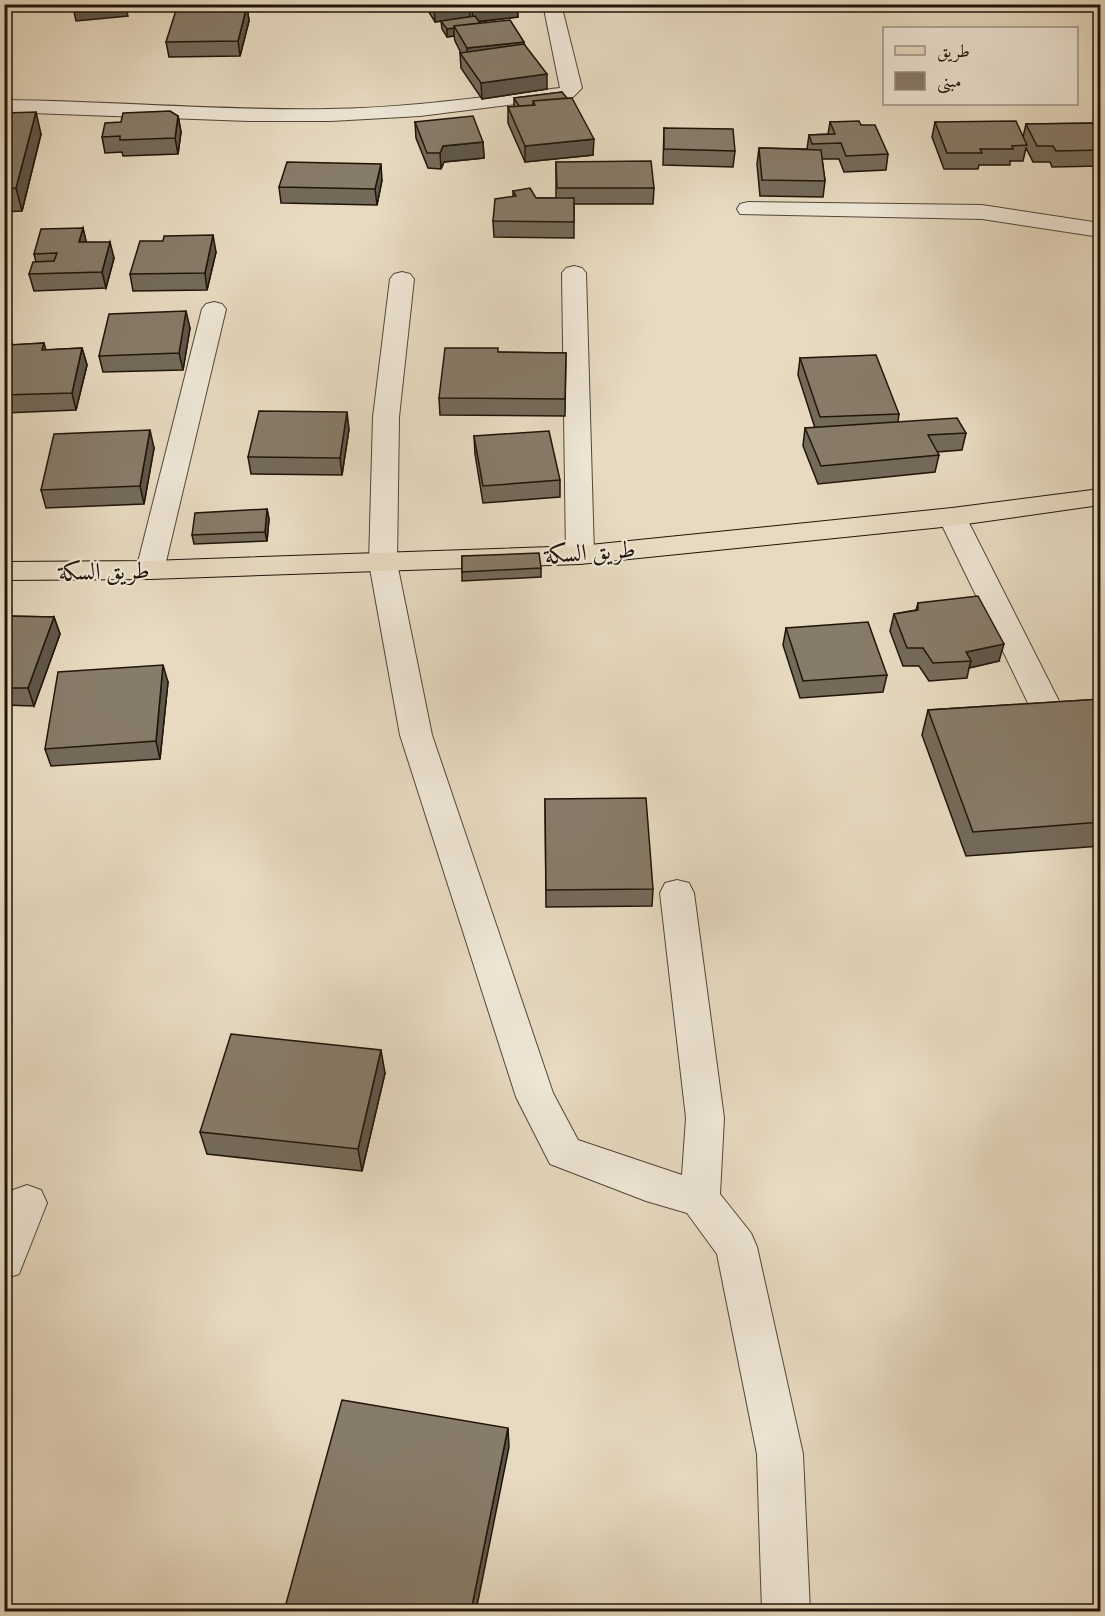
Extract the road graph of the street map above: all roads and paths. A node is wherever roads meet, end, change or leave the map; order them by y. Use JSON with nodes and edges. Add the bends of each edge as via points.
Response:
{"nodes":[{"id":1,"x":552,"y":4,"type":"edge"},
{"id":2,"x":4,"y":106,"type":"edge"},
{"id":3,"x":748,"y":209,"type":"dead end"},
{"id":4,"x":1101,"y":230,"type":"edge"},
{"id":5,"x":574,"y":273,"type":"dead end"},
{"id":6,"x":402,"y":279,"type":"dead end"},
{"id":7,"x":214,"y":309,"type":"dead end"},
{"id":8,"x":1101,"y":497,"type":"edge"},
{"id":9,"x":952,"y":517,"type":"junction"},
{"id":10,"x":580,"y":555,"type":"junction"},
{"id":11,"x":383,"y":563,"type":"junction"},
{"id":12,"x":150,"y":570,"type":"junction"},
{"id":13,"x":4,"y":572,"type":"edge"},
{"id":14,"x":1045,"y":705,"type":"edge"},
{"id":15,"x":677,"y":893,"type":"dead end"},
{"id":16,"x":700,"y":1199,"type":"junction"},
{"id":17,"x":27,"y":1203,"type":"dead end"},
{"id":18,"x":4,"y":1260,"type":"edge"},
{"id":19,"x":786,"y":1611,"type":"edge"}],
"edges":[{"from":1,"to":2,"type":"street","via":[[572,88],[566,93],[427,110],[331,116]]},
{"from":3,"to":4,"type":"street","via":[[982,212]]},
{"from":5,"to":10,"type":"street"},
{"from":6,"to":11,"type":"street","via":[[386,417]]},
{"from":7,"to":12,"type":"street"},
{"from":8,"to":9,"type":"main road","name":"طريق السكة"},
{"from":9,"to":10,"type":"main road","name":"طريق السكة"},
{"from":9,"to":14,"type":"street"},
{"from":10,"to":11,"type":"main road","name":"طريق السكة"},
{"from":11,"to":12,"type":"main road","name":"طريق السكة"},
{"from":11,"to":16,"type":"street","via":[[416,735],[535,1097],[564,1152]]},
{"from":12,"to":13,"type":"main road","name":"طريق السكة"},
{"from":15,"to":16,"type":"street","via":[[705,1118]]},
{"from":16,"to":19,"type":"street","via":[[736,1246],[780,1454]]},
{"from":17,"to":18,"type":"street"}]}
